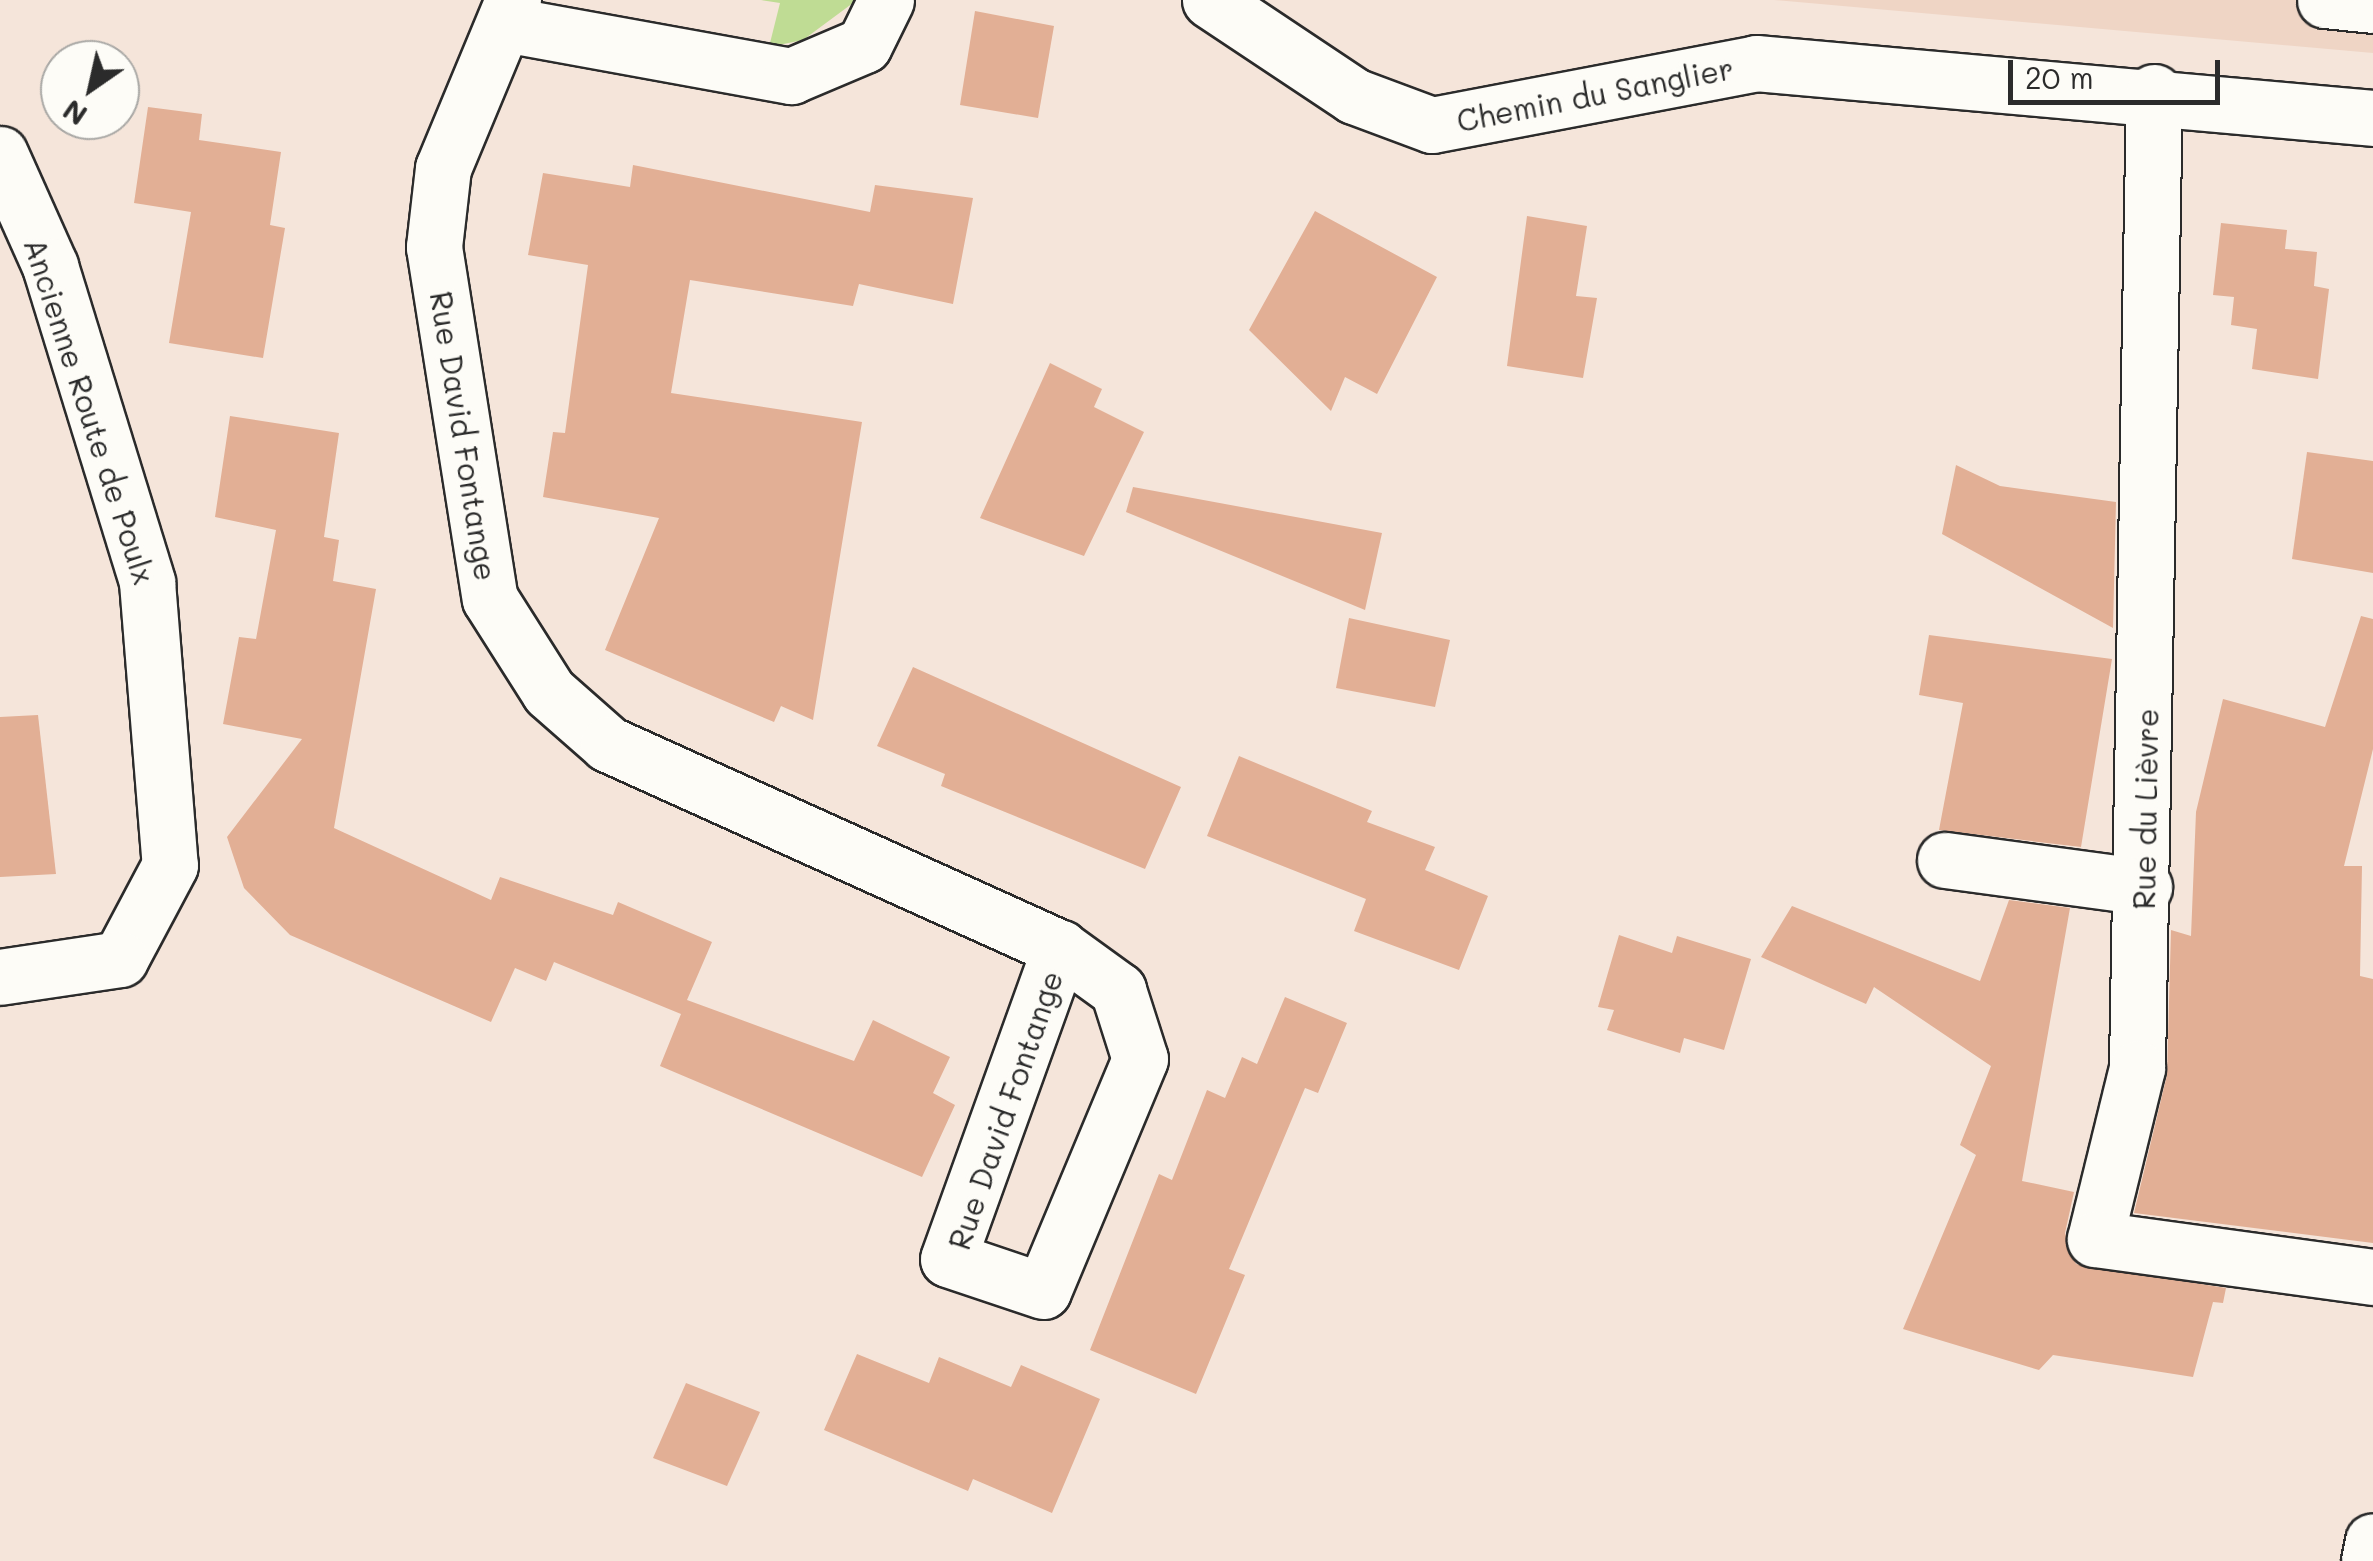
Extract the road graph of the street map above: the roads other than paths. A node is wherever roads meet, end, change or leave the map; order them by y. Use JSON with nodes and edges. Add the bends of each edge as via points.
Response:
{"nodes":[{"id":1,"x":886,"y":0,"type":"edge"},
{"id":2,"x":1210,"y":0,"type":"edge"},
{"id":3,"x":2326,"y":0,"type":"edge"},
{"id":4,"x":2373,"y":4,"type":"edge"},
{"id":5,"x":511,"y":12,"type":"edge"},
{"id":6,"x":2154,"y":92,"type":"junction"},
{"id":7,"x":2373,"y":118,"type":"edge"},
{"id":8,"x":0,"y":154,"type":"edge"},
{"id":9,"x":1946,"y":860,"type":"dead end"},
{"id":10,"x":2144,"y":887,"type":"junction"},
{"id":11,"x":1060,"y":948,"type":"junction"},
{"id":12,"x":0,"y":977,"type":"edge"},
{"id":13,"x":2373,"y":1277,"type":"edge"},
{"id":14,"x":2373,"y":1542,"type":"edge"},
{"id":15,"x":2369,"y":1561,"type":"edge"}],
"edges":[{"from":1,"to":5,"type":"street","name":"Rue David Fontange","via":[[864,45],[791,76]]},
{"from":2,"to":6,"type":"street","name":"Chemin du Sanglier","via":[[1354,96],[1432,124],[1756,64]]},
{"from":3,"to":4,"type":"street"},
{"from":5,"to":11,"type":"street","name":"Rue David Fontange","via":[[443,168],[434,247],[490,599],[549,692],[608,744]]},
{"from":6,"to":7,"type":"street","name":"Chemin du Sanglier"},
{"from":6,"to":10,"type":"street","name":"Rue du Lièvre"},
{"from":8,"to":12,"type":"street","name":"Ancienne Route de Poulx","via":[[50,266],[147,582],[170,865],[120,959]]},
{"from":9,"to":10,"type":"street"},
{"from":10,"to":13,"type":"street","name":"Rue du Lièvre","via":[[2137,1068],[2094,1239]]},
{"from":11,"to":11,"type":"street","name":"Rue David Fontange","via":[[1118,990],[1140,1059],[1043,1291],[948,1259]]},
{"from":14,"to":15,"type":"street"}]}
